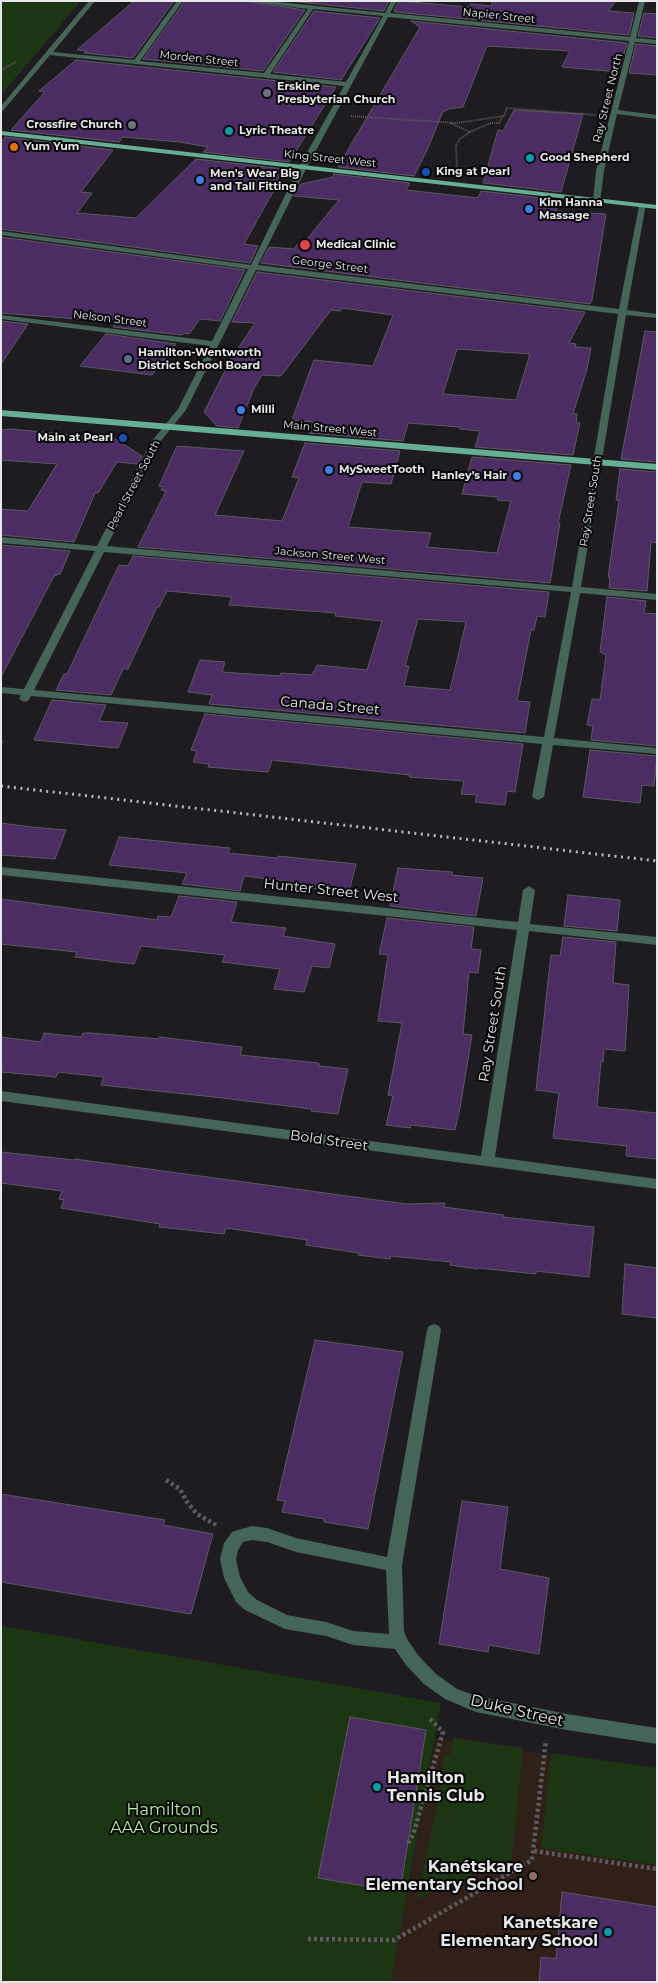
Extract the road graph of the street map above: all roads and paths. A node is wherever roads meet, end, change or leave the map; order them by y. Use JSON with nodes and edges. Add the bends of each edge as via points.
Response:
{"nodes":[{"id":1,"x":92,"y":1,"type":"edge"},
{"id":2,"x":180,"y":1,"type":"edge"},
{"id":3,"x":249,"y":1,"type":"edge"},
{"id":4,"x":394,"y":1,"type":"edge"},
{"id":5,"x":642,"y":1,"type":"edge"},
{"id":6,"x":310,"y":8,"type":"junction"},
{"id":7,"x":387,"y":15,"type":"junction"},
{"id":8,"x":1,"y":20,"type":"edge"},
{"id":9,"x":1,"y":25,"type":"edge"},
{"id":10,"x":633,"y":40,"type":"junction"},
{"id":11,"x":657,"y":42,"type":"edge"},
{"id":12,"x":48,"y":53,"type":"junction"},
{"id":13,"x":136,"y":62,"type":"junction"},
{"id":14,"x":14,"y":63,"type":"dead end"},
{"id":15,"x":1,"y":70,"type":"edge"},
{"id":16,"x":266,"y":76,"type":"junction"},
{"id":17,"x":348,"y":84,"type":"junction"},
{"id":18,"x":1,"y":111,"type":"edge"},
{"id":19,"x":331,"y":114,"type":"junction"},
{"id":20,"x":504,"y":116,"type":"junction"},
{"id":21,"x":614,"y":116,"type":"junction"},
{"id":22,"x":657,"y":117,"type":"edge"},
{"id":23,"x":447,"y":122,"type":"junction"},
{"id":24,"x":470,"y":132,"type":"junction"},
{"id":25,"x":1,"y":133,"type":"edge"},
{"id":26,"x":303,"y":167,"type":"junction"},
{"id":27,"x":457,"y":168,"type":"dead end"},
{"id":28,"x":597,"y":200,"type":"junction"},
{"id":29,"x":642,"y":206,"type":"junction"},
{"id":30,"x":657,"y":207,"type":"edge"},
{"id":31,"x":1,"y":233,"type":"edge"},
{"id":32,"x":252,"y":267,"type":"junction"},
{"id":33,"x":623,"y":312,"type":"junction"},
{"id":34,"x":657,"y":316,"type":"edge"},
{"id":35,"x":1,"y":317,"type":"edge"},
{"id":36,"x":216,"y":344,"type":"junction"},
{"id":37,"x":1,"y":414,"type":"edge"},
{"id":38,"x":169,"y":427,"type":"junction"},
{"id":39,"x":597,"y":463,"type":"junction"},
{"id":40,"x":657,"y":467,"type":"edge"},
{"id":41,"x":1,"y":540,"type":"edge"},
{"id":42,"x":100,"y":549,"type":"junction"},
{"id":43,"x":576,"y":590,"type":"junction"},
{"id":44,"x":657,"y":597,"type":"edge"},
{"id":45,"x":1,"y":690,"type":"edge"},
{"id":46,"x":26,"y":695,"type":"junction"},
{"id":47,"x":548,"y":742,"type":"junction"},
{"id":48,"x":657,"y":751,"type":"edge"},
{"id":49,"x":538,"y":797,"type":"dead end"},
{"id":50,"x":1,"y":871,"type":"edge"},
{"id":51,"x":529,"y":890,"type":"dead end"},
{"id":52,"x":524,"y":927,"type":"junction"},
{"id":53,"x":657,"y":941,"type":"edge"},
{"id":54,"x":1,"y":1096,"type":"edge"},
{"id":55,"x":487,"y":1162,"type":"junction"},
{"id":56,"x":657,"y":1184,"type":"edge"},
{"id":57,"x":434,"y":1330,"type":"dead end"},
{"id":58,"x":166,"y":1480,"type":"dead end"},
{"id":59,"x":238,"y":1537,"type":"junction"},
{"id":60,"x":394,"y":1565,"type":"junction"},
{"id":61,"x":400,"y":1642,"type":"junction"},
{"id":62,"x":428,"y":1717,"type":"dead end"},
{"id":63,"x":549,"y":1718,"type":"junction"},
{"id":64,"x":657,"y":1736,"type":"edge"},
{"id":65,"x":408,"y":1843,"type":"dead end"},
{"id":66,"x":534,"y":1850,"type":"junction"},
{"id":67,"x":657,"y":1869,"type":"edge"},
{"id":68,"x":308,"y":1939,"type":"dead end"}],
"edges":[{"from":1,"to":12,"type":"street"},
{"from":2,"to":13,"type":"street"},
{"from":3,"to":6,"type":"street","name":"Napier Street"},
{"from":4,"to":7,"type":"street","name":"Pearl Street South"},
{"from":5,"to":10,"type":"street","name":"Ray Street North"},
{"from":6,"to":7,"type":"street","name":"Napier Street"},
{"from":6,"to":16,"type":"street"},
{"from":7,"to":10,"type":"street","name":"Napier Street"},
{"from":7,"to":17,"type":"street","name":"Pearl Street South"},
{"from":8,"to":9,"type":"path"},
{"from":10,"to":11,"type":"street","name":"Napier Street"},
{"from":10,"to":21,"type":"street","name":"Ray Street North"},
{"from":12,"to":13,"type":"street","name":"Morden Street"},
{"from":12,"to":18,"type":"street"},
{"from":13,"to":16,"type":"street","name":"Morden Street"},
{"from":14,"to":15,"type":"path"},
{"from":16,"to":17,"type":"street","name":"Morden Street"},
{"from":17,"to":19,"type":"street","name":"Pearl Street South"},
{"from":19,"to":23,"type":"path"},
{"from":19,"to":26,"type":"street","name":"Pearl Street South"},
{"from":20,"to":21,"type":"path","via":[[507,108]]},
{"from":20,"to":23,"type":"path"},
{"from":20,"to":24,"type":"path","via":[[499,123]]},
{"from":21,"to":22,"type":"street"},
{"from":21,"to":28,"type":"street","name":"Ray Street North","via":[[600,171]]},
{"from":23,"to":24,"type":"path"},
{"from":24,"to":27,"type":"path","via":[[456,145]]},
{"from":25,"to":26,"type":"main road","name":"King Street West"},
{"from":26,"to":28,"type":"main road","name":"King Street West"},
{"from":26,"to":32,"type":"street","name":"Pearl Street South"},
{"from":28,"to":29,"type":"main road","name":"King Street West"},
{"from":29,"to":30,"type":"main road","name":"King Street West"},
{"from":29,"to":33,"type":"street","name":"Ray Street South"},
{"from":31,"to":32,"type":"street","name":"George Street"},
{"from":32,"to":33,"type":"street","name":"George Street"},
{"from":32,"to":36,"type":"street","name":"Pearl Street South"},
{"from":33,"to":34,"type":"street","name":"George Street"},
{"from":33,"to":39,"type":"street","name":"Ray Street South"},
{"from":35,"to":36,"type":"street","name":"Nelson Street"},
{"from":36,"to":38,"type":"street","name":"Pearl Street South","via":[[182,410]]},
{"from":37,"to":38,"type":"main road","name":"Main Street West"},
{"from":38,"to":39,"type":"main road","name":"Main Street West"},
{"from":38,"to":42,"type":"street","name":"Pearl Street South","via":[[155,442]]},
{"from":39,"to":40,"type":"main road","name":"Main Street West"},
{"from":39,"to":43,"type":"street","name":"Ray Street South"},
{"from":41,"to":42,"type":"street","name":"Jackson Street West"},
{"from":42,"to":43,"type":"street","name":"Jackson Street West"},
{"from":42,"to":46,"type":"street","name":"Pearl Street South"},
{"from":43,"to":44,"type":"street","name":"Jackson Street West"},
{"from":43,"to":47,"type":"street","name":"Ray Street South"},
{"from":45,"to":46,"type":"street","name":"Canada Street"},
{"from":46,"to":47,"type":"street","name":"Canada Street"},
{"from":47,"to":48,"type":"street","name":"Canada Street"},
{"from":47,"to":49,"type":"street","name":"Ray Street South"},
{"from":50,"to":52,"type":"street","name":"Hunter Street West"},
{"from":51,"to":52,"type":"street","name":"Ray Street South"},
{"from":52,"to":53,"type":"street","name":"Hunter Street West"},
{"from":52,"to":55,"type":"street","name":"Ray Street South"},
{"from":54,"to":55,"type":"street","name":"Bold Street"},
{"from":55,"to":56,"type":"street","name":"Bold Street"},
{"from":57,"to":60,"type":"street"},
{"from":58,"to":59,"type":"path","via":[[180,1489],[197,1514]]},
{"from":59,"to":60,"type":"street","via":[[252,1533],[266,1535],[296,1545]]},
{"from":59,"to":61,"type":"street","via":[[230,1548],[228,1559],[232,1578],[242,1597],[251,1605],[285,1622],[326,1629],[353,1638]]},
{"from":60,"to":61,"type":"street","via":[[396,1631]]},
{"from":61,"to":63,"type":"street","name":"Duke Street","via":[[421,1671],[451,1694],[476,1704]]},
{"from":62,"to":65,"type":"path","via":[[443,1732]]},
{"from":63,"to":64,"type":"street","name":"Duke Street"},
{"from":63,"to":66,"type":"path"},
{"from":66,"to":67,"type":"path"},
{"from":66,"to":68,"type":"path","via":[[532,1860],[394,1940]]}]}
